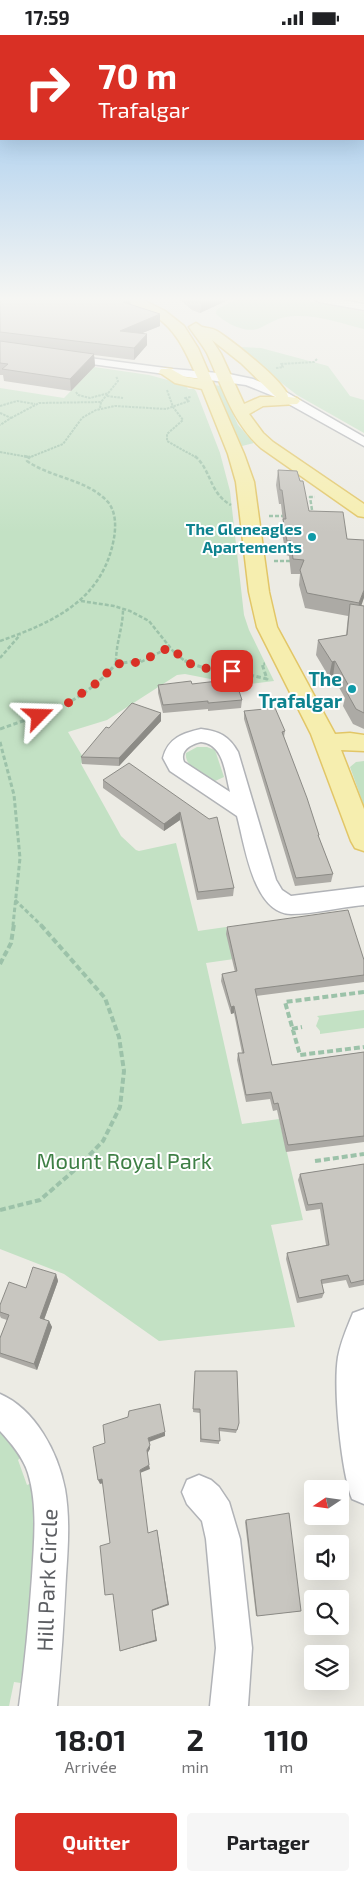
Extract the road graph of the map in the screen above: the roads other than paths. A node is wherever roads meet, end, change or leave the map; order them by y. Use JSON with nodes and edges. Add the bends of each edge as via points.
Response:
{"nodes":[{"id":1,"x":175,"y":377,"type":"edge"},
{"id":2,"x":204,"y":377,"type":"edge"},
{"id":3,"x":265,"y":377,"type":"edge"},
{"id":4,"x":224,"y":378,"type":"junction"},
{"id":5,"x":206,"y":381,"type":"junction"},
{"id":6,"x":287,"y":398,"type":"junction"},
{"id":7,"x":241,"y":412,"type":"junction"},
{"id":8,"x":364,"y":442,"type":"edge"},
{"id":9,"x":267,"y":445,"type":"junction"},
{"id":10,"x":236,"y":454,"type":"junction"},
{"id":11,"x":364,"y":512,"type":"edge"},
{"id":12,"x":327,"y":743,"type":"junction"},
{"id":13,"x":364,"y":743,"type":"edge"},
{"id":14,"x":246,"y":812,"type":"dead end"},
{"id":15,"x":364,"y":841,"type":"edge"},
{"id":16,"x":364,"y":896,"type":"edge"},
{"id":17,"x":364,"y":1324,"type":"edge"},
{"id":18,"x":0,"y":1410,"type":"edge"},
{"id":19,"x":364,"y":1487,"type":"edge"},
{"id":20,"x":199,"y":1492,"type":"dead end"},
{"id":21,"x":38,"y":1706,"type":"edge"},
{"id":22,"x":229,"y":1706,"type":"edge"}],
"edges":[{"from":1,"to":5,"type":"main road"},
{"from":2,"to":5,"type":"main road"},
{"from":3,"to":6,"type":"main road"},
{"from":4,"to":5,"type":"street"},
{"from":4,"to":6,"type":"street","via":[[259,385]]},
{"from":4,"to":7,"type":"main road"},
{"from":5,"to":10,"type":"main road"},
{"from":6,"to":7,"type":"main road","via":[[260,402]]},
{"from":6,"to":8,"type":"street"},
{"from":7,"to":9,"type":"main road","via":[[249,427]]},
{"from":9,"to":10,"type":"main road","via":[[250,447]]},
{"from":9,"to":11,"type":"main road"},
{"from":10,"to":12,"type":"main road","via":[[248,497],[259,593],[267,627]]},
{"from":12,"to":13,"type":"main road"},
{"from":12,"to":15,"type":"main road"},
{"from":14,"to":16,"type":"street","via":[[267,887],[280,901],[290,905]]},
{"from":17,"to":19,"type":"street","via":[[354,1349],[352,1369]]},
{"from":18,"to":21,"type":"street","name":"Hill Park Circle","via":[[36,1452],[49,1499],[50,1562]]},
{"from":20,"to":22,"type":"street","via":[[217,1515],[224,1546],[234,1648]]}]}
